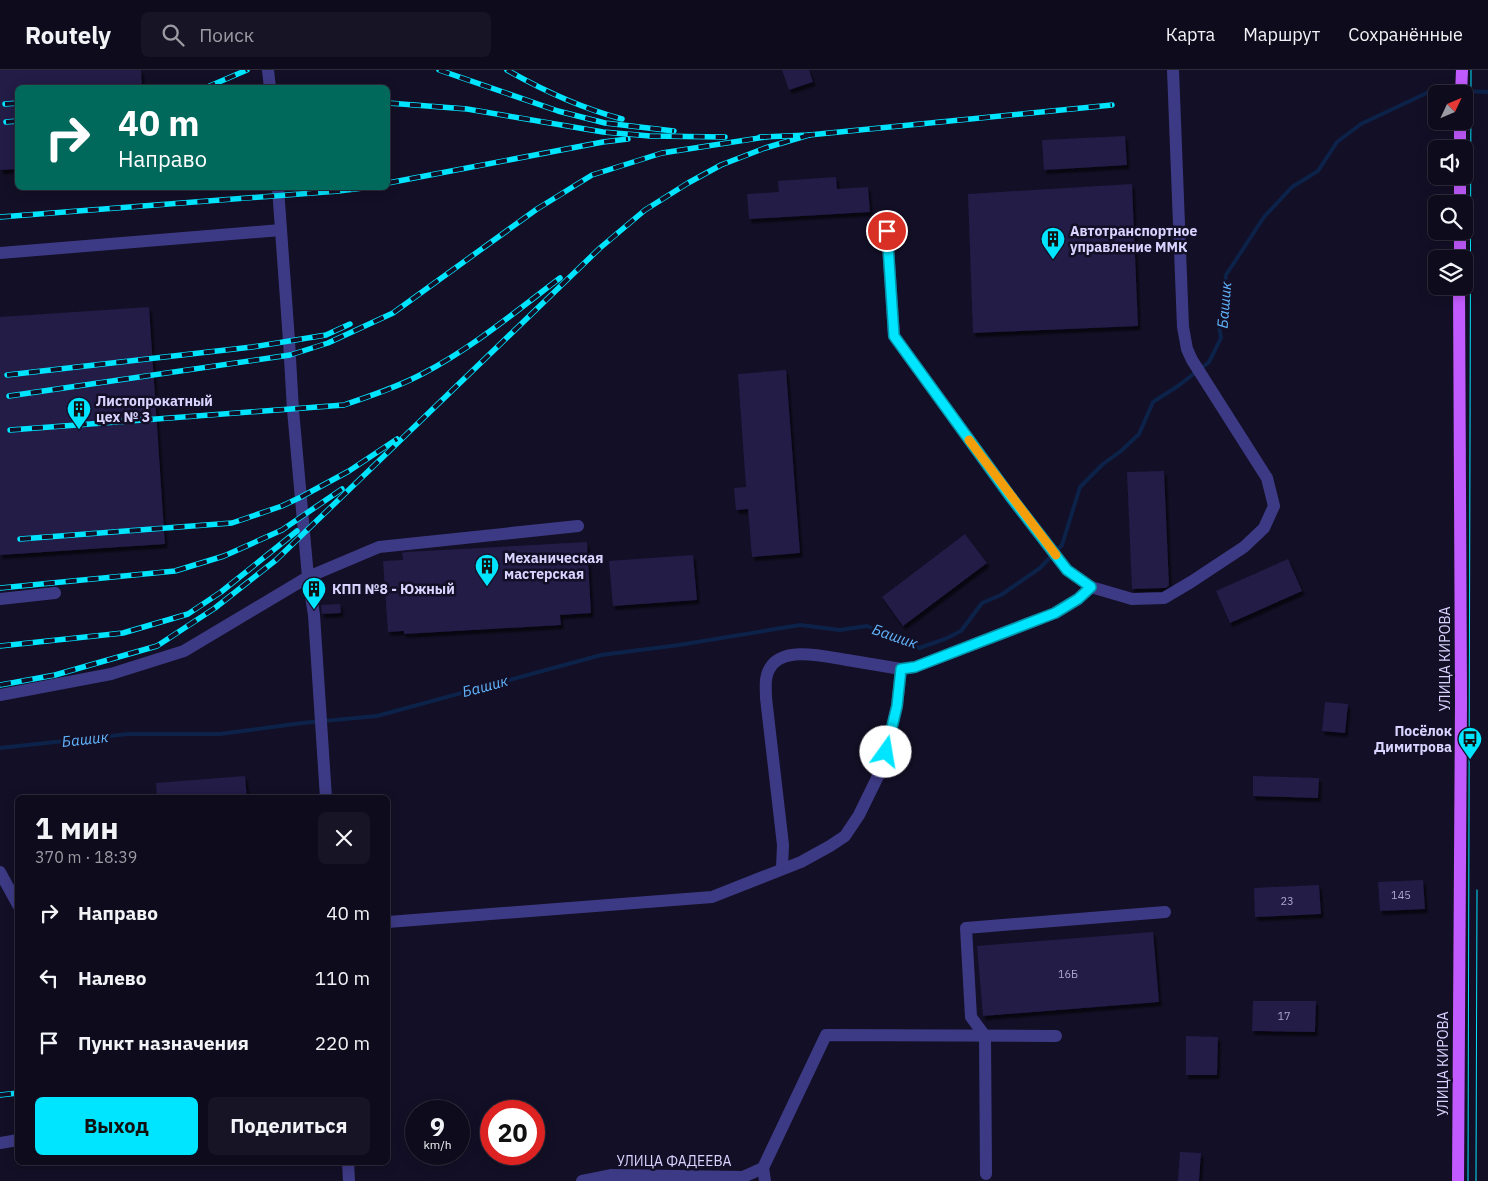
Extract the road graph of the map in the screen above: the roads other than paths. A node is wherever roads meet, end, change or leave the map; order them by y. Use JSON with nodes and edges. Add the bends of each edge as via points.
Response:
{"nodes":[{"id":1,"x":268,"y":70,"type":"edge"},
{"id":2,"x":1173,"y":70,"type":"edge"},
{"id":3,"x":1462,"y":70,"type":"edge"},
{"id":4,"x":270,"y":85,"type":"edge"},
{"id":5,"x":1461,"y":85,"type":"edge"},
{"id":6,"x":278,"y":190,"type":"edge"},
{"id":7,"x":281,"y":230,"type":"junction"},
{"id":8,"x":887,"y":231,"type":"dead end"},
{"id":9,"x":0,"y":253,"type":"edge"},
{"id":10,"x":1460,"y":295,"type":"edge"},
{"id":11,"x":578,"y":526,"type":"dead end"},
{"id":12,"x":308,"y":578,"type":"junction"},
{"id":13,"x":1091,"y":587,"type":"junction"},
{"id":14,"x":55,"y":593,"type":"dead end"},
{"id":15,"x":0,"y":599,"type":"edge"},
{"id":16,"x":901,"y":669,"type":"junction"},
{"id":17,"x":0,"y":695,"type":"edge"},
{"id":18,"x":326,"y":795,"type":"edge"},
{"id":19,"x":782,"y":868,"type":"junction"},
{"id":20,"x":0,"y":872,"type":"edge"},
{"id":21,"x":15,"y":900,"type":"edge"},
{"id":22,"x":1165,"y":912,"type":"dead end"},
{"id":23,"x":390,"y":922,"type":"edge"},
{"id":24,"x":985,"y":1036,"type":"junction"},
{"id":25,"x":1056,"y":1036,"type":"dead end"},
{"id":26,"x":15,"y":1140,"type":"edge"},
{"id":27,"x":0,"y":1143,"type":"edge"},
{"id":28,"x":348,"y":1165,"type":"edge"},
{"id":29,"x":986,"y":1174,"type":"dead end"},
{"id":30,"x":764,"y":1175,"type":"edge"},
{"id":31,"x":349,"y":1181,"type":"edge"},
{"id":32,"x":582,"y":1181,"type":"edge"},
{"id":33,"x":1458,"y":1181,"type":"edge"}],
"edges":[{"from":1,"to":4,"type":"street"},
{"from":2,"to":13,"type":"street","via":[[1183,327],[1187,349],[1267,478],[1274,506],[1264,528],[1244,547],[1164,598],[1132,599]]},
{"from":3,"to":5,"type":"main road"},
{"from":6,"to":7,"type":"street"},
{"from":7,"to":9,"type":"street"},
{"from":7,"to":12,"type":"street"},
{"from":8,"to":13,"type":"street","via":[[894,336],[1067,570]]},
{"from":10,"to":33,"type":"main road","name":"УЛИЦА КИРОВА"},
{"from":11,"to":12,"type":"street","via":[[379,547]]},
{"from":12,"to":17,"type":"street","via":[[184,651],[111,674]]},
{"from":12,"to":18,"type":"street","via":[[314,615]]},
{"from":13,"to":16,"type":"street","via":[[1055,613],[915,667]]},
{"from":14,"to":15,"type":"street"},
{"from":16,"to":19,"type":"street","via":[[897,706],[882,768],[859,815],[845,836],[801,862]]},
{"from":16,"to":19,"type":"street","via":[[815,654],[782,658],[770,667],[766,678],[766,698],[782,836]]},
{"from":19,"to":23,"type":"street","via":[[712,897]]},
{"from":20,"to":21,"type":"street"},
{"from":22,"to":24,"type":"street","via":[[966,928],[971,1017]]},
{"from":24,"to":25,"type":"street"},
{"from":24,"to":29,"type":"street"},
{"from":24,"to":30,"type":"street","via":[[826,1035]]},
{"from":26,"to":27,"type":"street"},
{"from":28,"to":31,"type":"street"},
{"from":30,"to":32,"type":"street","name":"УЛИЦА ФАДЕЕВА","via":[[612,1175]]}]}
